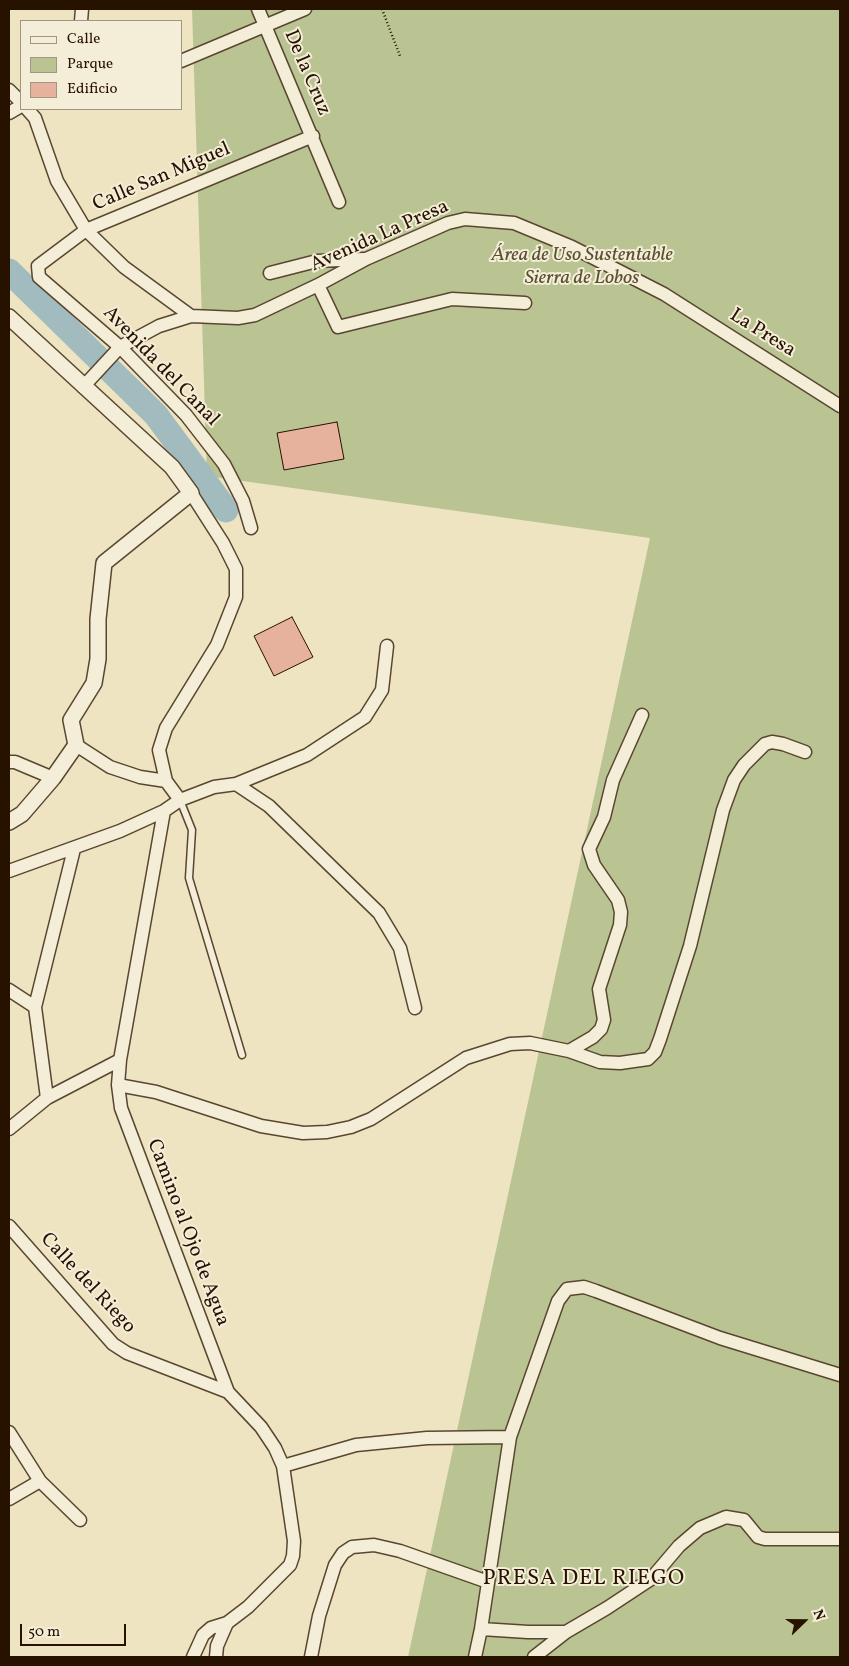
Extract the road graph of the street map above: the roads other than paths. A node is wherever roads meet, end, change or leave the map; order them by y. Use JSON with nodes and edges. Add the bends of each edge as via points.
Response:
{"nodes":[{"id":1,"x":258,"y":9,"type":"edge"},
{"id":2,"x":305,"y":9,"type":"edge"},
{"id":3,"x":265,"y":25,"type":"junction"},
{"id":4,"x":182,"y":61,"type":"edge"},
{"id":5,"x":9,"y":90,"type":"edge"},
{"id":6,"x":20,"y":101,"type":"edge"},
{"id":7,"x":20,"y":107,"type":"edge"},
{"id":8,"x":28,"y":110,"type":"edge"},
{"id":9,"x":9,"y":113,"type":"edge"},
{"id":10,"x":313,"y":136,"type":"junction"},
{"id":11,"x":339,"y":202,"type":"dead end"},
{"id":12,"x":86,"y":230,"type":"junction"},
{"id":13,"x":366,"y":259,"type":"junction"},
{"id":14,"x":37,"y":271,"type":"joint"},
{"id":15,"x":270,"y":273,"type":"dead end"},
{"id":16,"x":318,"y":285,"type":"junction"},
{"id":17,"x":664,"y":294,"type":"joint"},
{"id":18,"x":525,"y":302,"type":"dead end"},
{"id":19,"x":191,"y":316,"type":"junction"},
{"id":20,"x":9,"y":317,"type":"edge"},
{"id":21,"x":116,"y":351,"type":"junction"},
{"id":22,"x":83,"y":387,"type":"junction"},
{"id":23,"x":840,"y":406,"type":"edge"},
{"id":24,"x":191,"y":493,"type":"junction"},
{"id":25,"x":252,"y":528,"type":"dead end"},
{"id":26,"x":387,"y":646,"type":"dead end"},
{"id":27,"x":642,"y":714,"type":"dead end"},
{"id":28,"x":76,"y":745,"type":"junction"},
{"id":29,"x":805,"y":752,"type":"dead end"},
{"id":30,"x":9,"y":762,"type":"edge"},
{"id":31,"x":53,"y":778,"type":"junction"},
{"id":32,"x":166,"y":781,"type":"junction"},
{"id":33,"x":236,"y":784,"type":"junction"},
{"id":34,"x":180,"y":800,"type":"junction"},
{"id":35,"x":164,"y":811,"type":"junction"},
{"id":36,"x":9,"y":822,"type":"edge"},
{"id":37,"x":74,"y":849,"type":"junction"},
{"id":38,"x":9,"y":871,"type":"edge"},
{"id":39,"x":9,"y":990,"type":"edge"},
{"id":40,"x":35,"y":1007,"type":"junction"},
{"id":41,"x":415,"y":1008,"type":"dead end"},
{"id":42,"x":568,"y":1052,"type":"junction"},
{"id":43,"x":242,"y":1054,"type":"dead end"},
{"id":44,"x":120,"y":1060,"type":"junction"},
{"id":45,"x":118,"y":1085,"type":"junction"},
{"id":46,"x":47,"y":1098,"type":"junction"},
{"id":47,"x":9,"y":1129,"type":"edge"},
{"id":48,"x":9,"y":1226,"type":"edge"},
{"id":49,"x":840,"y":1375,"type":"edge"},
{"id":50,"x":228,"y":1392,"type":"junction"},
{"id":51,"x":9,"y":1432,"type":"edge"},
{"id":52,"x":510,"y":1437,"type":"junction"},
{"id":53,"x":283,"y":1466,"type":"junction"},
{"id":54,"x":40,"y":1481,"type":"junction"},
{"id":55,"x":9,"y":1499,"type":"edge"},
{"id":56,"x":80,"y":1520,"type":"dead end"},
{"id":57,"x":840,"y":1539,"type":"edge"},
{"id":58,"x":488,"y":1582,"type":"junction"},
{"id":59,"x":227,"y":1624,"type":"junction"},
{"id":60,"x":481,"y":1629,"type":"junction"},
{"id":61,"x":566,"y":1632,"type":"junction"},
{"id":62,"x":193,"y":1657,"type":"edge"},
{"id":63,"x":216,"y":1657,"type":"edge"},
{"id":64,"x":311,"y":1657,"type":"edge"},
{"id":65,"x":474,"y":1657,"type":"edge"},
{"id":66,"x":534,"y":1657,"type":"edge"}],
"edges":[{"from":1,"to":3,"type":"street","name":"De la Cruz"},
{"from":2,"to":3,"type":"street"},
{"from":3,"to":4,"type":"street"},
{"from":3,"to":10,"type":"street","name":"De la Cruz"},
{"from":5,"to":6,"type":"street"},
{"from":7,"to":9,"type":"street"},
{"from":8,"to":12,"type":"street","via":[[35,118],[57,181]]},
{"from":10,"to":11,"type":"street","name":"De la Cruz"},
{"from":10,"to":12,"type":"street","name":"Calle San Miguel"},
{"from":12,"to":14,"type":"street","name":"Calle San Miguel","via":[[38,266]]},
{"from":12,"to":19,"type":"street","via":[[124,267]]},
{"from":13,"to":15,"type":"street","via":[[317,261]]},
{"from":13,"to":16,"type":"street","name":"Avenida La Presa"},
{"from":13,"to":17,"type":"street","name":"Avenida La Presa","via":[[448,223],[465,219],[500,220],[514,222],[572,247]]},
{"from":14,"to":21,"type":"street","name":"Avenida del Canal"},
{"from":16,"to":18,"type":"street","via":[[338,327],[452,299]]},
{"from":16,"to":19,"type":"street","name":"Avenida La Presa","via":[[255,315],[238,318]]},
{"from":17,"to":23,"type":"street","name":"La Presa"},
{"from":19,"to":21,"type":"street","name":"Avenida La Presa","via":[[159,326]]},
{"from":20,"to":22,"type":"street"},
{"from":21,"to":22,"type":"street","name":"Avenida La Presa"},
{"from":21,"to":25,"type":"street","name":"Avenida del Canal","via":[[186,414],[224,464]]},
{"from":22,"to":24,"type":"street","via":[[172,468]]},
{"from":24,"to":28,"type":"street","via":[[104,563],[94,683],[71,720]]},
{"from":24,"to":32,"type":"street","via":[[236,570],[236,596],[217,645],[166,728],[159,750]]},
{"from":26,"to":33,"type":"street","via":[[382,690],[365,716],[307,755]]},
{"from":27,"to":42,"type":"street","via":[[613,780],[604,817],[589,849],[594,865],[616,895],[621,912],[620,925],[599,989],[604,1020],[601,1030]]},
{"from":28,"to":31,"type":"street"},
{"from":28,"to":32,"type":"street","via":[[110,767]]},
{"from":29,"to":42,"type":"street","via":[[783,744],[765,744],[734,780],[723,810],[690,946],[655,1052],[648,1059],[620,1063],[600,1062]]},
{"from":30,"to":31,"type":"street"},
{"from":31,"to":36,"type":"street","via":[[22,814]]},
{"from":32,"to":34,"type":"street"},
{"from":33,"to":34,"type":"street","via":[[214,787]]},
{"from":33,"to":41,"type":"street","via":[[269,806],[379,913],[400,948]]},
{"from":34,"to":35,"type":"street"},
{"from":34,"to":43,"type":"lane","via":[[192,830],[189,878]]},
{"from":35,"to":37,"type":"street"},
{"from":35,"to":44,"type":"street","name":"Camino al Ojo de Agua"},
{"from":37,"to":38,"type":"street"},
{"from":37,"to":40,"type":"street"},
{"from":39,"to":40,"type":"street"},
{"from":40,"to":46,"type":"street"},
{"from":42,"to":45,"type":"street","via":[[530,1043],[492,1048],[443,1071],[371,1119],[351,1127],[303,1134],[261,1126],[156,1092]]},
{"from":44,"to":45,"type":"street","name":"Camino al Ojo de Agua"},
{"from":44,"to":46,"type":"street"},
{"from":45,"to":50,"type":"street","name":"Camino al Ojo de Agua","via":[[131,1139]]},
{"from":46,"to":47,"type":"street"},
{"from":48,"to":50,"type":"street","name":"Calle del Riego","via":[[113,1344],[127,1353]]},
{"from":49,"to":52,"type":"street","via":[[720,1338],[596,1290],[574,1287],[562,1294],[558,1301]]},
{"from":50,"to":53,"type":"street","via":[[261,1427]]},
{"from":51,"to":54,"type":"street"},
{"from":52,"to":53,"type":"street","via":[[427,1438],[356,1445]]},
{"from":52,"to":58,"type":"street"},
{"from":53,"to":59,"type":"street","via":[[294,1556],[290,1565]]},
{"from":54,"to":55,"type":"street"},
{"from":54,"to":56,"type":"street"},
{"from":57,"to":61,"type":"street","via":[[765,1539],[758,1537],[744,1520],[715,1520],[679,1546],[651,1579]]},
{"from":58,"to":60,"type":"street"},
{"from":58,"to":64,"type":"street","via":[[400,1551],[374,1545],[352,1547],[334,1565]]},
{"from":59,"to":62,"type":"street","via":[[211,1628]]},
{"from":59,"to":63,"type":"street","via":[[217,1646]]},
{"from":60,"to":61,"type":"street"},
{"from":60,"to":65,"type":"street"},
{"from":61,"to":66,"type":"street"}]}
